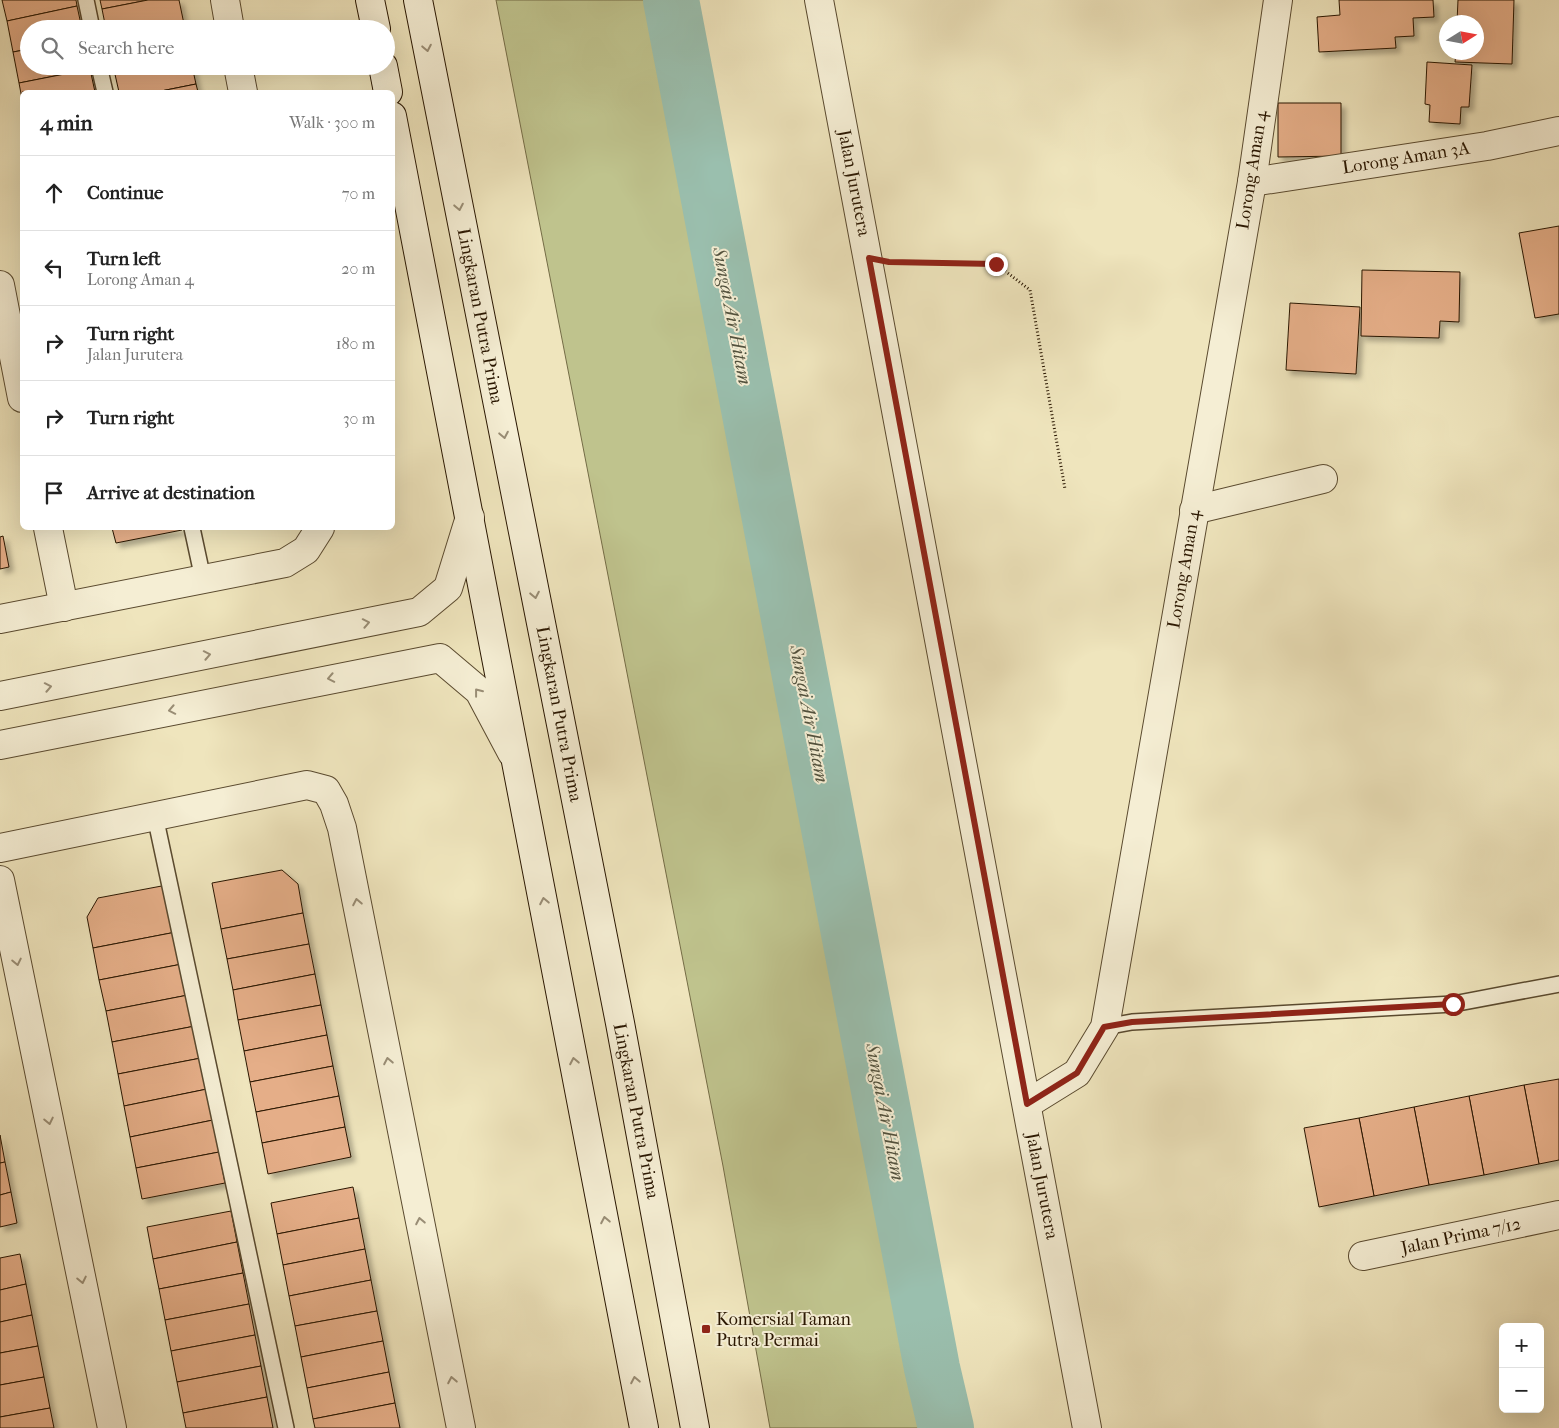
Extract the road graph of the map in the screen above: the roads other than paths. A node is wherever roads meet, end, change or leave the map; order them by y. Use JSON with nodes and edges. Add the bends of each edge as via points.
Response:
{"nodes":[{"id":1,"x":86,"y":0,"type":"edge"},
{"id":2,"x":225,"y":0,"type":"edge"},
{"id":3,"x":370,"y":0,"type":"edge"},
{"id":4,"x":418,"y":0,"type":"edge"},
{"id":5,"x":819,"y":0,"type":"edge"},
{"id":6,"x":1278,"y":0,"type":"edge"},
{"id":7,"x":90,"y":20,"type":"edge"},
{"id":8,"x":228,"y":20,"type":"edge"},
{"id":9,"x":374,"y":20,"type":"edge"},
{"id":10,"x":102,"y":75,"type":"edge"},
{"id":11,"x":240,"y":75,"type":"edge"},
{"id":12,"x":385,"y":75,"type":"edge"},
{"id":13,"x":105,"y":90,"type":"edge"},
{"id":14,"x":244,"y":90,"type":"edge"},
{"id":15,"x":388,"y":90,"type":"edge"},
{"id":16,"x":395,"y":131,"type":"edge"},
{"id":17,"x":1559,"y":131,"type":"edge"},
{"id":18,"x":1252,"y":182,"type":"junction"},
{"id":19,"x":0,"y":285,"type":"edge"},
{"id":20,"x":20,"y":388,"type":"edge"},
{"id":21,"x":1323,"y":478,"type":"dead end"},
{"id":22,"x":1194,"y":510,"type":"junction"},
{"id":23,"x":470,"y":518,"type":"junction"},
{"id":24,"x":48,"y":530,"type":"edge"},
{"id":25,"x":192,"y":530,"type":"edge"},
{"id":26,"x":319,"y":530,"type":"edge"},
{"id":27,"x":203,"y":579,"type":"junction"},
{"id":28,"x":64,"y":606,"type":"junction"},
{"id":29,"x":0,"y":619,"type":"edge"},
{"id":30,"x":0,"y":696,"type":"edge"},
{"id":31,"x":0,"y":745,"type":"edge"},
{"id":32,"x":518,"y":766,"type":"junction"},
{"id":33,"x":155,"y":816,"type":"junction"},
{"id":34,"x":0,"y":848,"type":"edge"},
{"id":35,"x":0,"y":880,"type":"edge"},
{"id":36,"x":1559,"y":984,"type":"edge"},
{"id":37,"x":1104,"y":1027,"type":"junction"},
{"id":38,"x":1027,"y":1104,"type":"junction"},
{"id":39,"x":1559,"y":1215,"type":"edge"},
{"id":40,"x":1363,"y":1256,"type":"dead end"},
{"id":41,"x":112,"y":1428,"type":"edge"},
{"id":42,"x":286,"y":1428,"type":"edge"},
{"id":43,"x":461,"y":1428,"type":"edge"},
{"id":44,"x":644,"y":1428,"type":"edge"},
{"id":45,"x":695,"y":1428,"type":"edge"},
{"id":46,"x":1087,"y":1428,"type":"edge"}],
"edges":[{"from":1,"to":7,"type":"lane"},
{"from":2,"to":8,"type":"street"},
{"from":3,"to":9,"type":"street"},
{"from":4,"to":45,"type":"street","name":"Lingkaran Putra Prima","one_way":true,"via":[[620,1022]]},
{"from":5,"to":38,"type":"street","name":"Jalan Jurutera"},
{"from":6,"to":18,"type":"street","name":"Lorong Aman 4"},
{"from":10,"to":13,"type":"lane"},
{"from":11,"to":14,"type":"street"},
{"from":12,"to":15,"type":"street"},
{"from":16,"to":23,"type":"street"},
{"from":17,"to":18,"type":"street","name":"Lorong Aman 3A","via":[[1487,146]]},
{"from":18,"to":22,"type":"street","name":"Lorong Aman 4"},
{"from":19,"to":20,"type":"street"},
{"from":21,"to":22,"type":"street"},
{"from":22,"to":37,"type":"street","name":"Lorong Aman 4"},
{"from":30,"to":23,"type":"street","one_way":true,"via":[[419,612],[448,588]]},
{"from":23,"to":32,"type":"street"},
{"from":24,"to":28,"type":"street"},
{"from":25,"to":27,"type":"lane"},
{"from":26,"to":27,"type":"street","via":[[306,550],[285,563]]},
{"from":27,"to":28,"type":"street"},
{"from":28,"to":29,"type":"street"},
{"from":32,"to":31,"type":"street","one_way":true,"via":[[479,691],[440,658]]},
{"from":44,"to":32,"type":"street","one_way":true},
{"from":33,"to":34,"type":"street"},
{"from":33,"to":42,"type":"lane"},
{"from":43,"to":33,"type":"street","one_way":true,"via":[[344,838],[334,804],[326,790],[307,785]]},
{"from":35,"to":41,"type":"street","one_way":true},
{"from":36,"to":37,"type":"lane","via":[[1453,1004],[1132,1022]]},
{"from":37,"to":38,"type":"street","name":"Lorong Aman 4","via":[[1077,1073]]},
{"from":38,"to":46,"type":"street","name":"Jalan Jurutera"},
{"from":39,"to":40,"type":"street","name":"Jalan Prima 7/12"}]}
